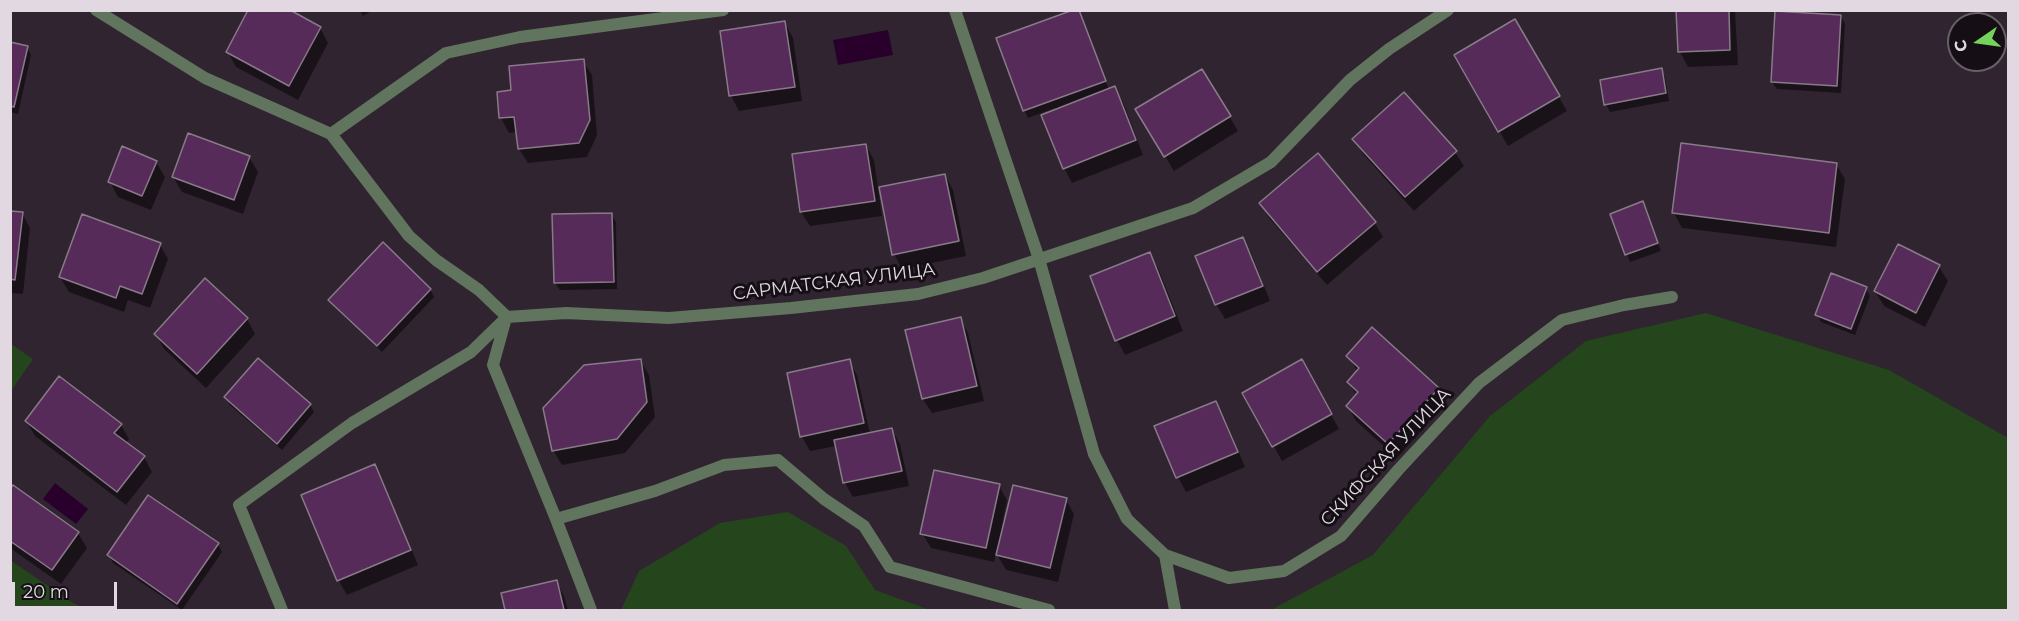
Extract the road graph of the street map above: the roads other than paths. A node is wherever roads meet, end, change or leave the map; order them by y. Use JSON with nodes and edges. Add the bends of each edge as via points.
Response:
{"nodes":[{"id":1,"x":96,"y":10,"type":"edge"},
{"id":2,"x":723,"y":10,"type":"edge"},
{"id":3,"x":955,"y":10,"type":"edge"},
{"id":4,"x":1448,"y":10,"type":"edge"},
{"id":5,"x":331,"y":134,"type":"junction"},
{"id":6,"x":1038,"y":259,"type":"junction"},
{"id":7,"x":1672,"y":297,"type":"dead end"},
{"id":8,"x":507,"y":317,"type":"junction"},
{"id":9,"x":556,"y":519,"type":"junction"},
{"id":10,"x":1165,"y":555,"type":"junction"},
{"id":11,"x":282,"y":610,"type":"edge"},
{"id":12,"x":591,"y":610,"type":"edge"},
{"id":13,"x":1049,"y":610,"type":"edge"},
{"id":14,"x":1175,"y":610,"type":"edge"}],
"edges":[{"from":1,"to":5,"type":"street","via":[[205,78]]},
{"from":2,"to":5,"type":"street","via":[[520,37],[446,53]]},
{"from":3,"to":6,"type":"street"},
{"from":4,"to":6,"type":"street","name":"САРМАТСКАЯ УЛИЦА","via":[[1350,80],[1271,162],[1193,208]]},
{"from":5,"to":8,"type":"street","via":[[409,236]]},
{"from":6,"to":8,"type":"street","name":"САРМАТСКАЯ УЛИЦА","via":[[918,294],[791,308],[669,318],[566,313]]},
{"from":6,"to":10,"type":"street","via":[[1094,454],[1127,519]]},
{"from":7,"to":10,"type":"street","name":"СКИФСКАЯ УЛИЦА","via":[[1562,320],[1479,383],[1341,536],[1284,571],[1229,578]]},
{"from":8,"to":9,"type":"street","via":[[493,365]]},
{"from":8,"to":11,"type":"street","via":[[471,352],[352,423],[239,505]]},
{"from":9,"to":12,"type":"street"},
{"from":9,"to":13,"type":"street","via":[[654,491],[724,465],[778,460],[864,526],[890,567]]},
{"from":10,"to":14,"type":"street"}]}
